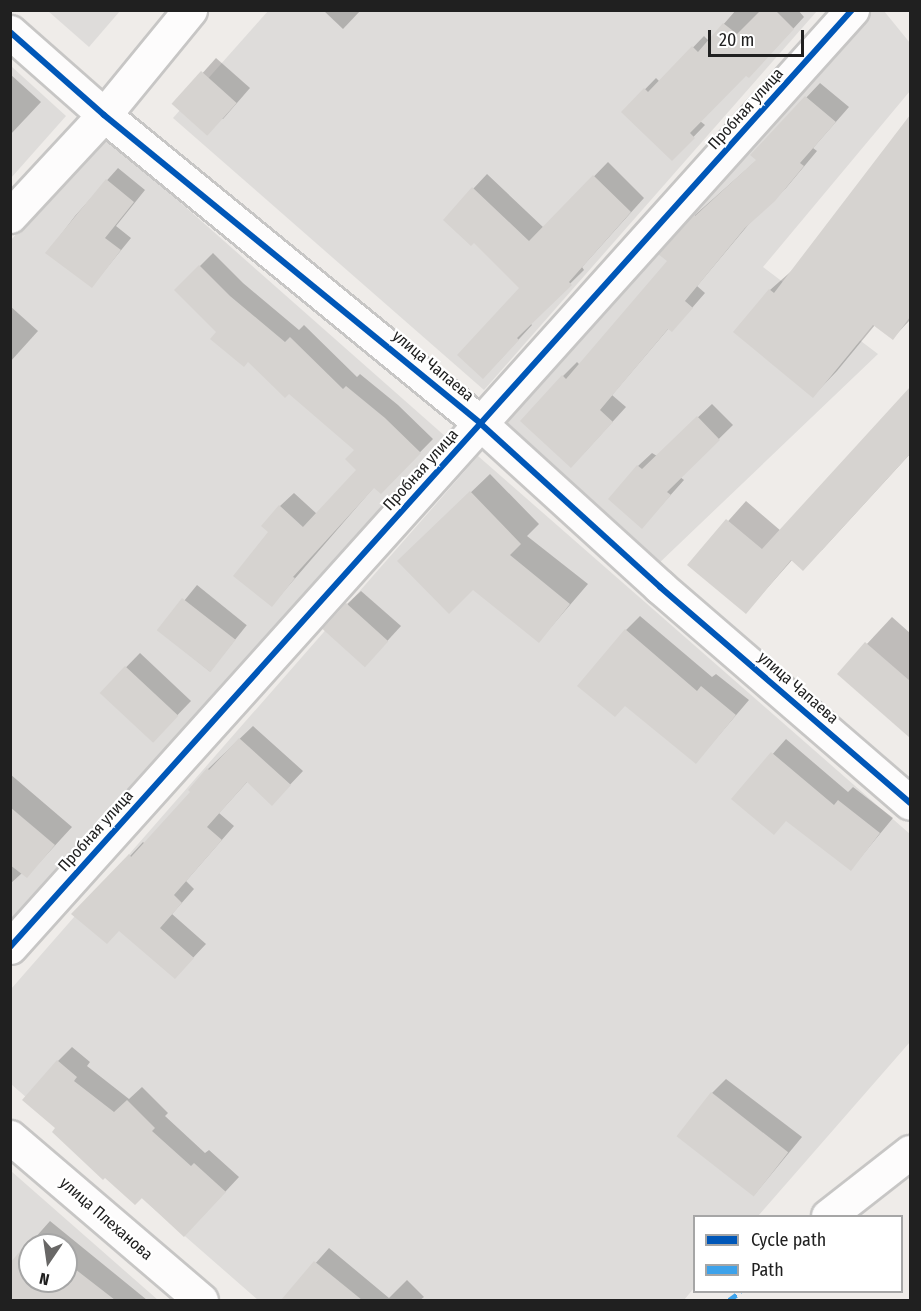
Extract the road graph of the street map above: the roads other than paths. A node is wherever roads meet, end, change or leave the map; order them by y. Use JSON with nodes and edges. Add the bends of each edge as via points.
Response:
{"nodes":[{"id":1,"x":190,"y":10,"type":"edge"},
{"id":2,"x":851,"y":12,"type":"edge"},
{"id":3,"x":10,"y":32,"type":"edge"},
{"id":4,"x":104,"y":115,"type":"junction"},
{"id":5,"x":10,"y":216,"type":"edge"},
{"id":6,"x":481,"y":424,"type":"junction"},
{"id":7,"x":910,"y":803,"type":"edge"},
{"id":8,"x":10,"y":947,"type":"edge"},
{"id":9,"x":10,"y":1137,"type":"edge"},
{"id":10,"x":910,"y":1152,"type":"edge"},
{"id":11,"x":829,"y":1215,"type":"edge"},
{"id":12,"x":201,"y":1300,"type":"edge"}],
"edges":[{"from":1,"to":4,"type":"street"},
{"from":2,"to":6,"type":"street","name":"Пробная улица"},
{"from":3,"to":4,"type":"street","name":"улица Чапаева"},
{"from":4,"to":5,"type":"street"},
{"from":4,"to":6,"type":"street","name":"улица Чапаева"},
{"from":6,"to":7,"type":"street","name":"улица Чапаева","via":[[660,587]]},
{"from":6,"to":8,"type":"street","name":"Пробная улица"},
{"from":9,"to":12,"type":"street","name":"улица Плеханова"},
{"from":10,"to":11,"type":"street"}]}
